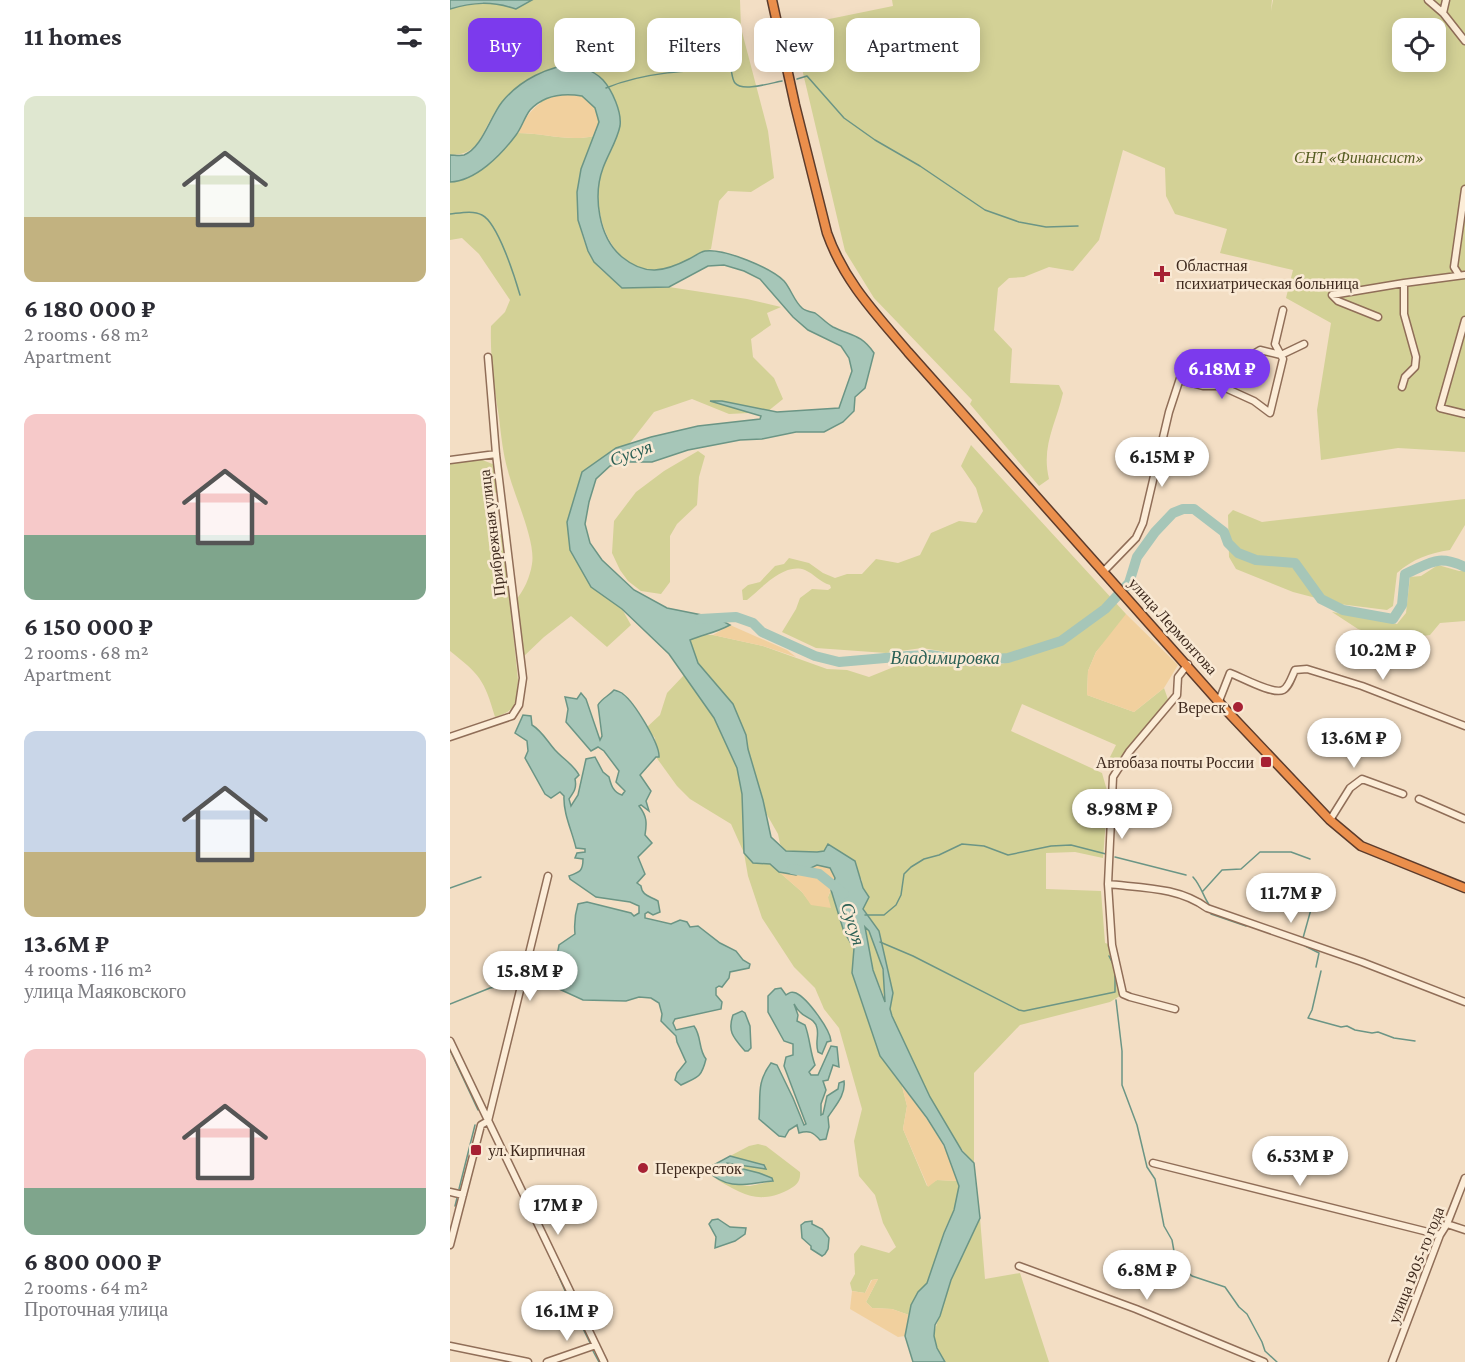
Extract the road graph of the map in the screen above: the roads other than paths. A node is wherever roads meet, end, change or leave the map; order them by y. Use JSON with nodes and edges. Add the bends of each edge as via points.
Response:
{"nodes":[{"id":1,"x":772,"y":0,"type":"edge"},
{"id":2,"x":1428,"y":0,"type":"edge"},
{"id":3,"x":1446,"y":0,"type":"edge"},
{"id":4,"x":1443,"y":13,"type":"junction"},
{"id":5,"x":1465,"y":40,"type":"edge"},
{"id":6,"x":1465,"y":189,"type":"edge"},
{"id":7,"x":1462,"y":275,"type":"edge"},
{"id":8,"x":1404,"y":283,"type":"junction"},
{"id":9,"x":1283,"y":310,"type":"dead end"},
{"id":10,"x":1378,"y":317,"type":"dead end"},
{"id":11,"x":1465,"y":320,"type":"edge"},
{"id":12,"x":1304,"y":344,"type":"dead end"},
{"id":13,"x":1255,"y":353,"type":"dead end"},
{"id":14,"x":1281,"y":355,"type":"junction"},
{"id":15,"x":488,"y":357,"type":"dead end"},
{"id":16,"x":1187,"y":357,"type":"dead end"},
{"id":17,"x":1180,"y":380,"type":"junction"},
{"id":18,"x":1402,"y":387,"type":"dead end"},
{"id":19,"x":1465,"y":414,"type":"edge"},
{"id":20,"x":496,"y":454,"type":"junction"},
{"id":21,"x":450,"y":460,"type":"edge"},
{"id":22,"x":1103,"y":572,"type":"junction"},
{"id":23,"x":1188,"y":664,"type":"junction"},
{"id":24,"x":1219,"y":701,"type":"junction"},
{"id":25,"x":1465,"y":726,"type":"edge"},
{"id":26,"x":450,"y":737,"type":"edge"},
{"id":27,"x":1403,"y":794,"type":"dead end"},
{"id":28,"x":1419,"y":799,"type":"dead end"},
{"id":29,"x":1465,"y":819,"type":"edge"},
{"id":30,"x":1330,"y":820,"type":"junction"},
{"id":31,"x":548,"y":876,"type":"dead end"},
{"id":32,"x":1108,"y":884,"type":"junction"},
{"id":33,"x":1465,"y":888,"type":"edge"},
{"id":34,"x":1465,"y":1002,"type":"edge"},
{"id":35,"x":1175,"y":1009,"type":"dead end"},
{"id":36,"x":450,"y":1041,"type":"edge"},
{"id":37,"x":488,"y":1121,"type":"junction"},
{"id":38,"x":1153,"y":1163,"type":"dead end"},
{"id":39,"x":1465,"y":1178,"type":"edge"},
{"id":40,"x":450,"y":1192,"type":"edge"},
{"id":41,"x":463,"y":1195,"type":"junction"},
{"id":42,"x":1447,"y":1224,"type":"junction"},
{"id":43,"x":1465,"y":1230,"type":"edge"},
{"id":44,"x":1440,"y":1235,"type":"junction"},
{"id":45,"x":450,"y":1245,"type":"edge"},
{"id":46,"x":1019,"y":1266,"type":"dead end"},
{"id":47,"x":596,"y":1345,"type":"junction"},
{"id":48,"x":450,"y":1346,"type":"edge"},
{"id":49,"x":528,"y":1362,"type":"edge"},
{"id":50,"x":547,"y":1362,"type":"edge"},
{"id":51,"x":604,"y":1362,"type":"edge"},
{"id":52,"x":1264,"y":1362,"type":"edge"},
{"id":53,"x":1392,"y":1362,"type":"edge"}],
"edges":[{"from":1,"to":22,"type":"highway","name":"улица Лермонтова","via":[[835,254],[859,294]]},
{"from":2,"to":4,"type":"street"},
{"from":3,"to":4,"type":"street"},
{"from":4,"to":5,"type":"street"},
{"from":6,"to":7,"type":"street","via":[[1454,267]]},
{"from":7,"to":8,"type":"street"},
{"from":8,"to":10,"type":"street","via":[[1332,295]]},
{"from":8,"to":18,"type":"street","via":[[1404,314],[1416,357],[1415,367]]},
{"from":9,"to":14,"type":"street","via":[[1275,344]]},
{"from":11,"to":19,"type":"street","via":[[1440,408]]},
{"from":12,"to":14,"type":"street"},
{"from":13,"to":14,"type":"street","via":[[1260,350]]},
{"from":14,"to":17,"type":"street","via":[[1270,413],[1221,386]]},
{"from":15,"to":20,"type":"street","name":"Прибрежная улица"},
{"from":16,"to":17,"type":"street"},
{"from":17,"to":22,"type":"street","via":[[1143,523],[1136,538]]},
{"from":20,"to":21,"type":"street"},
{"from":20,"to":26,"type":"street","name":"Прибрежная улица","via":[[523,678],[519,705],[512,716]]},
{"from":22,"to":23,"type":"highway","name":"улица Лермонтова"},
{"from":23,"to":24,"type":"highway","name":"улица Лермонтова"},
{"from":23,"to":32,"type":"street","via":[[1178,676],[1177,694],[1113,777]]},
{"from":24,"to":25,"type":"street","via":[[1230,673],[1281,692],[1295,670],[1307,669]]},
{"from":24,"to":30,"type":"highway","name":"улица Лермонтова"},
{"from":27,"to":30,"type":"street","via":[[1362,779],[1350,788]]},
{"from":28,"to":29,"type":"street"},
{"from":30,"to":33,"type":"highway","name":"улица Лермонтова","via":[[1361,846]]},
{"from":31,"to":37,"type":"street"},
{"from":32,"to":34,"type":"street","via":[[1165,890],[1194,898],[1207,908]]},
{"from":32,"to":35,"type":"street","via":[[1112,945],[1123,994]]},
{"from":36,"to":37,"type":"street"},
{"from":37,"to":41,"type":"street","via":[[481,1125]]},
{"from":37,"to":47,"type":"street"},
{"from":38,"to":44,"type":"street"},
{"from":39,"to":42,"type":"street","name":"улица 1905-го года"},
{"from":40,"to":41,"type":"street"},
{"from":41,"to":45,"type":"street"},
{"from":42,"to":43,"type":"street"},
{"from":42,"to":44,"type":"street","name":"улица 1905-го года"},
{"from":44,"to":53,"type":"street","name":"улица 1905-го года"},
{"from":46,"to":52,"type":"street"},
{"from":47,"to":50,"type":"street"},
{"from":47,"to":51,"type":"street"},
{"from":48,"to":49,"type":"street"}]}
